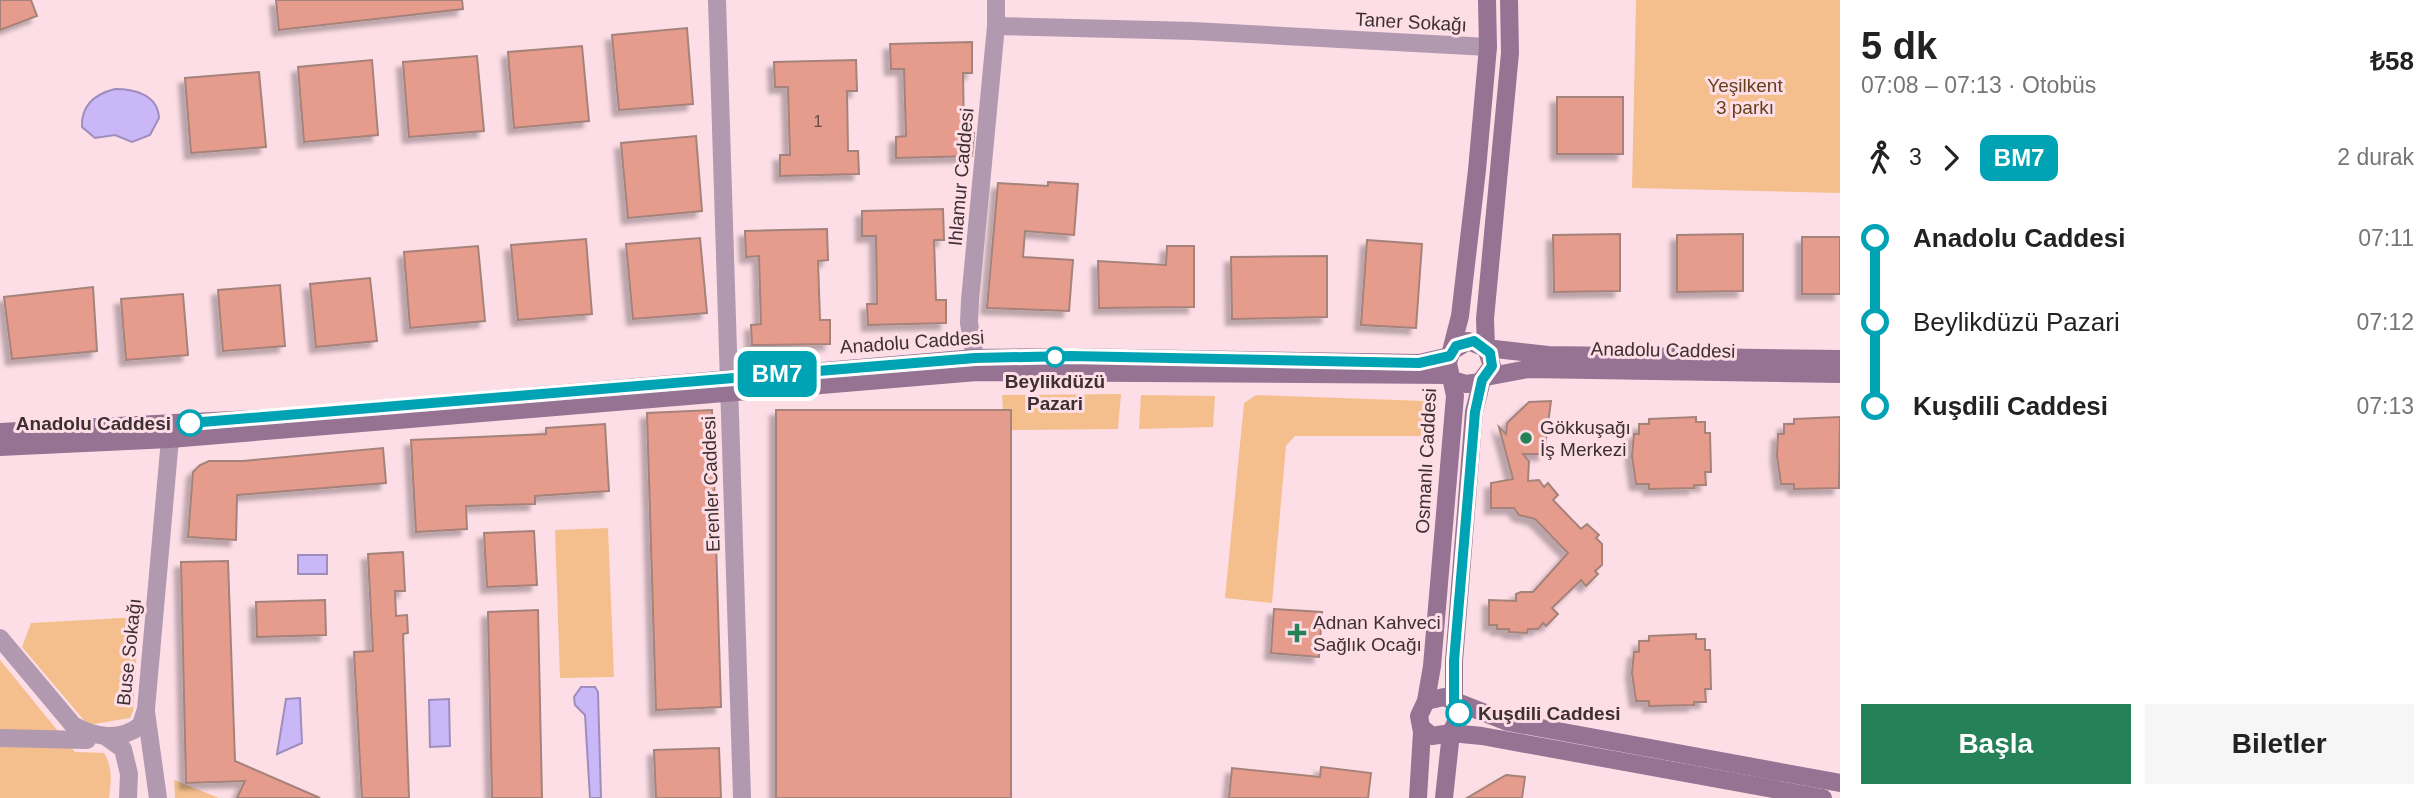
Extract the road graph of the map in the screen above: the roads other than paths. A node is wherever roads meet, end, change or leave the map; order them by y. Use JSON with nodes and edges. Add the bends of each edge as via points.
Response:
{"nodes":[{"id":1,"x":716,"y":0,"type":"edge"},
{"id":2,"x":996,"y":0,"type":"edge"},
{"id":3,"x":1487,"y":0,"type":"edge"},
{"id":4,"x":1509,"y":0,"type":"edge"},
{"id":5,"x":996,"y":26,"type":"junction"},
{"id":6,"x":1488,"y":47,"type":"junction"},
{"id":7,"x":1486,"y":348,"type":"junction"},
{"id":8,"x":1451,"y":354,"type":"junction"},
{"id":9,"x":1840,"y":359,"type":"edge"},
{"id":10,"x":976,"y":365,"type":"junction"},
{"id":11,"x":1236,"y":366,"type":"junction"},
{"id":12,"x":1840,"y":374,"type":"edge"},
{"id":13,"x":1451,"y":378,"type":"junction"},
{"id":14,"x":1484,"y":379,"type":"junction"},
{"id":15,"x":728,"y":385,"type":"junction"},
{"id":16,"x":0,"y":432,"type":"edge"},
{"id":17,"x":170,"y":432,"type":"junction"},
{"id":18,"x":0,"y":447,"type":"edge"},
{"id":19,"x":0,"y":638,"type":"edge"},
{"id":20,"x":1426,"y":701,"type":"junction"},
{"id":21,"x":1454,"y":703,"type":"junction"},
{"id":22,"x":146,"y":709,"type":"junction"},
{"id":23,"x":1422,"y":728,"type":"junction"},
{"id":24,"x":1451,"y":733,"type":"junction"},
{"id":25,"x":0,"y":738,"type":"edge"},
{"id":26,"x":96,"y":738,"type":"junction"},
{"id":27,"x":1840,"y":783,"type":"edge"},
{"id":28,"x":128,"y":798,"type":"edge"},
{"id":29,"x":158,"y":798,"type":"edge"},
{"id":30,"x":742,"y":798,"type":"edge"},
{"id":31,"x":1418,"y":798,"type":"edge"},
{"id":32,"x":1444,"y":798,"type":"edge"},
{"id":33,"x":1823,"y":798,"type":"edge"}],
"edges":[{"from":1,"to":15,"type":"street","name":"Erenler Caddesi"},
{"from":2,"to":5,"type":"street","name":"Ihlamur Caddesi"},
{"from":3,"to":6,"type":"main road","name":"Osmanlı Caddesi"},
{"from":4,"to":7,"type":"main road","via":[[1510,52]]},
{"from":5,"to":6,"type":"street","name":"Taner Sokağı"},
{"from":5,"to":10,"type":"street","name":"Ihlamur Caddesi","via":[[970,300]]},
{"from":6,"to":8,"type":"main road","name":"Osmanlı Caddesi","via":[[1460,316]]},
{"from":7,"to":8,"type":"main road","via":[[1468,341]]},
{"from":7,"to":9,"type":"main road","name":"Anadolu Caddesi","via":[[1548,355]]},
{"from":7,"to":14,"type":"main road","via":[[1492,366]]},
{"from":8,"to":11,"type":"main road","name":"Anadolu Caddesi","via":[[1419,363]]},
{"from":8,"to":13,"type":"main road","name":"Osmanlı Caddesi"},
{"from":10,"to":11,"type":"main road","name":"Anadolu Caddesi"},
{"from":10,"to":15,"type":"main road","name":"Anadolu Caddesi"},
{"from":11,"to":13,"type":"main road","name":"Anadolu Caddesi"},
{"from":12,"to":14,"type":"main road","name":"Anadolu Caddesi","via":[[1528,369]]},
{"from":13,"to":14,"type":"main road","via":[[1466,384]]},
{"from":13,"to":20,"type":"main road","name":"Osmanlı Caddesi","via":[[1455,396]]},
{"from":14,"to":21,"type":"main road","via":[[1474,421]]},
{"from":15,"to":17,"type":"main road","name":"Anadolu Caddesi"},
{"from":15,"to":30,"type":"street","name":"Erenler Caddesi"},
{"from":16,"to":17,"type":"main road","name":"Anadolu Caddesi"},
{"from":17,"to":18,"type":"main road","name":"Anadolu Caddesi"},
{"from":17,"to":22,"type":"street","name":"Buse Sokağı"},
{"from":19,"to":26,"type":"street","via":[[72,725]]},
{"from":20,"to":21,"type":"main road","via":[[1444,697]]},
{"from":20,"to":23,"type":"main road","name":"Osmanlı Caddesi","via":[[1419,710]]},
{"from":21,"to":24,"type":"main road","via":[[1459,722]]},
{"from":21,"to":27,"type":"main road","via":[[1508,722]]},
{"from":22,"to":26,"type":"street","name":"Buse Sokağı","via":[[135,730]]},
{"from":22,"to":29,"type":"street"},
{"from":23,"to":24,"type":"main road","via":[[1439,737]]},
{"from":23,"to":31,"type":"main road","name":"Osmanlı Caddesi"},
{"from":24,"to":32,"type":"main road"},
{"from":24,"to":33,"type":"main road"},
{"from":25,"to":26,"type":"street"},
{"from":26,"to":28,"type":"street","via":[[123,749]]}]}
